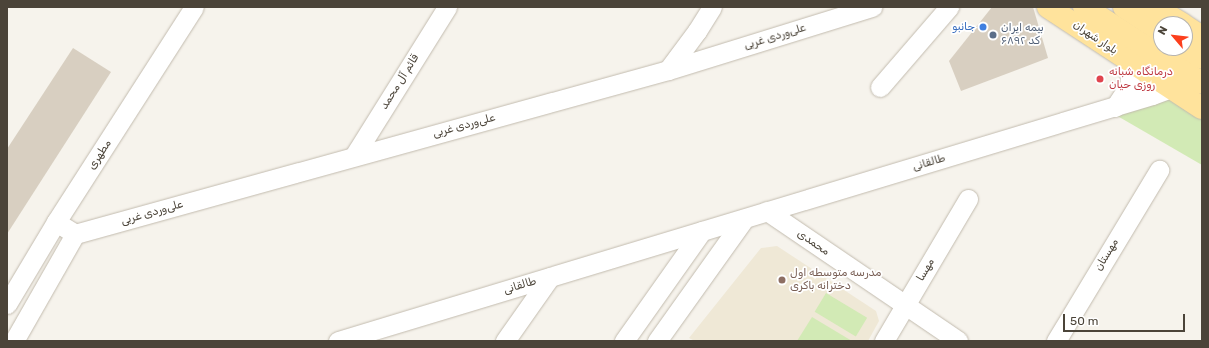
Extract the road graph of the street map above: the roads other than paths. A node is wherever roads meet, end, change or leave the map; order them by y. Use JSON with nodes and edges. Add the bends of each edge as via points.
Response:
{"nodes":[{"id":1,"x":194,"y":7,"type":"edge"},
{"id":2,"x":447,"y":7,"type":"edge"},
{"id":3,"x":712,"y":7,"type":"edge"},
{"id":4,"x":872,"y":7,"type":"edge"},
{"id":5,"x":1048,"y":7,"type":"edge"},
{"id":6,"x":1084,"y":7,"type":"edge"},
{"id":7,"x":1124,"y":7,"type":"edge"},
{"id":8,"x":1154,"y":7,"type":"edge"},
{"id":9,"x":943,"y":9,"type":"edge"},
{"id":10,"x":1169,"y":16,"type":"edge"},
{"id":11,"x":1153,"y":26,"type":"edge"},
{"id":12,"x":697,"y":31,"type":"junction"},
{"id":13,"x":1193,"y":31,"type":"edge"},
{"id":14,"x":1202,"y":37,"type":"edge"},
{"id":15,"x":1193,"y":52,"type":"edge"},
{"id":16,"x":714,"y":56,"type":"junction"},
{"id":17,"x":1202,"y":58,"type":"edge"},
{"id":18,"x":1129,"y":61,"type":"junction"},
{"id":19,"x":668,"y":70,"type":"junction"},
{"id":20,"x":1202,"y":83,"type":"edge"},
{"id":21,"x":880,"y":87,"type":"dead end"},
{"id":22,"x":1171,"y":88,"type":"junction"},
{"id":23,"x":1115,"y":106,"type":"junction"},
{"id":24,"x":1202,"y":108,"type":"edge"},
{"id":25,"x":354,"y":156,"type":"junction"},
{"id":26,"x":1159,"y":170,"type":"dead end"},
{"id":27,"x":968,"y":199,"type":"dead end"},
{"id":28,"x":767,"y":212,"type":"junction"},
{"id":29,"x":744,"y":219,"type":"junction"},
{"id":30,"x":56,"y":222,"type":"junction"},
{"id":31,"x":702,"y":231,"type":"junction"},
{"id":32,"x":76,"y":234,"type":"junction"},
{"id":33,"x":550,"y":277,"type":"junction"},
{"id":34,"x":7,"y":304,"type":"edge"},
{"id":35,"x":905,"y":305,"type":"junction"},
{"id":36,"x":14,"y":341,"type":"edge"},
{"id":37,"x":338,"y":341,"type":"edge"},
{"id":38,"x":505,"y":341,"type":"edge"},
{"id":39,"x":624,"y":341,"type":"edge"},
{"id":40,"x":657,"y":341,"type":"edge"},
{"id":41,"x":884,"y":341,"type":"edge"},
{"id":42,"x":958,"y":341,"type":"edge"},
{"id":43,"x":1056,"y":341,"type":"edge"}],
"edges":[{"from":1,"to":30,"type":"street","name":"مطهری"},
{"from":2,"to":25,"type":"street","name":"قائم آل محمد"},
{"from":3,"to":12,"type":"street"},
{"from":4,"to":16,"type":"street","name":"علی‌وردی غربی"},
{"from":5,"to":18,"type":"main road","name":"بلوار شهران"},
{"from":6,"to":20,"type":"main road","name":"بلوار شهران"},
{"from":7,"to":11,"type":"main road"},
{"from":8,"to":10,"type":"main road"},
{"from":9,"to":21,"type":"street"},
{"from":12,"to":16,"type":"street"},
{"from":12,"to":19,"type":"street"},
{"from":13,"to":14,"type":"main road"},
{"from":15,"to":17,"type":"main road"},
{"from":16,"to":19,"type":"street","name":"علی‌وردی غربی"},
{"from":18,"to":22,"type":"main road","name":"بلوار شهران"},
{"from":18,"to":23,"type":"street","via":[[1130,84]]},
{"from":19,"to":25,"type":"street","name":"علی‌وردی غربی"},
{"from":22,"to":23,"type":"street","name":"طالقانی"},
{"from":22,"to":24,"type":"main road","name":"بلوار شهران"},
{"from":23,"to":28,"type":"street","name":"طالقانی"},
{"from":25,"to":32,"type":"street","name":"علی‌وردی غربی"},
{"from":26,"to":43,"type":"street","name":"مهستان"},
{"from":27,"to":35,"type":"street","name":"مهسا"},
{"from":28,"to":29,"type":"street","name":"طالقانی"},
{"from":28,"to":35,"type":"street","name":"محمدی"},
{"from":29,"to":31,"type":"street","name":"طالقانی"},
{"from":29,"to":40,"type":"street"},
{"from":30,"to":32,"type":"street"},
{"from":30,"to":34,"type":"street","name":"مطهری"},
{"from":31,"to":33,"type":"street","name":"طالقانی"},
{"from":31,"to":39,"type":"street"},
{"from":32,"to":36,"type":"street"},
{"from":33,"to":37,"type":"street","name":"طالقانی"},
{"from":33,"to":38,"type":"street"},
{"from":35,"to":41,"type":"street","name":"مهسا"},
{"from":35,"to":42,"type":"street","name":"محمدی"}]}
